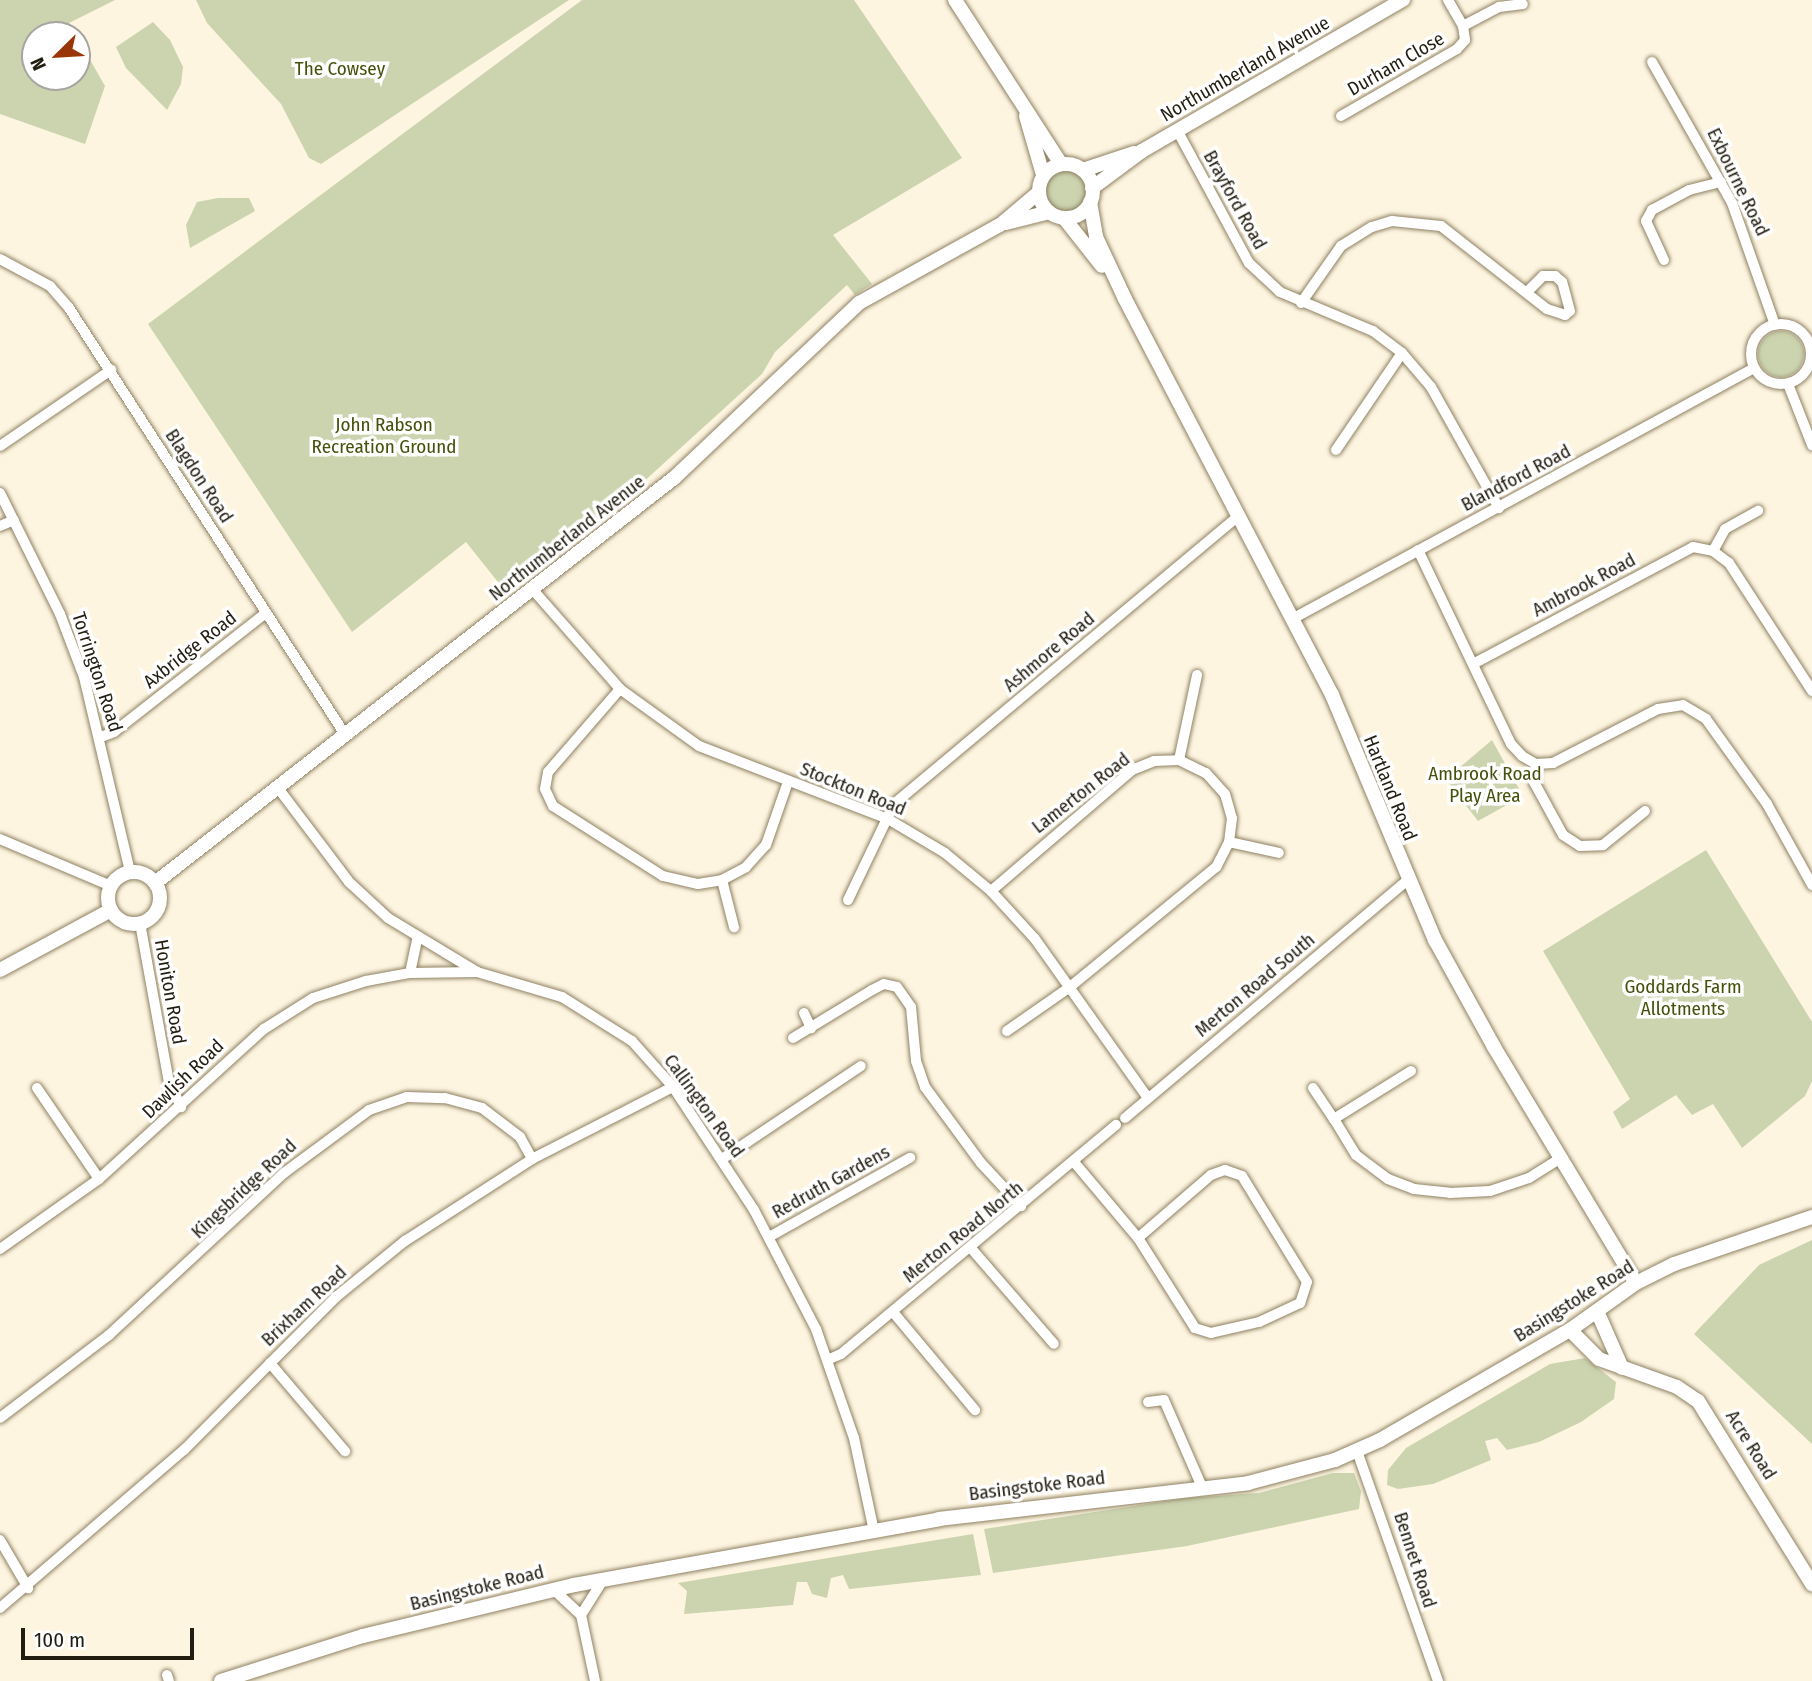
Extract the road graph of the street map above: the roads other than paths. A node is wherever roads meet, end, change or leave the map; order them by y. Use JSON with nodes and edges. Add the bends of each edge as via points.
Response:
{"nodes":[{"id":1,"x":956,"y":0,"type":"edge"},
{"id":2,"x":1403,"y":0,"type":"edge"},
{"id":3,"x":1448,"y":0,"type":"edge"},
{"id":4,"x":1523,"y":4,"type":"dead end"},
{"id":5,"x":1463,"y":26,"type":"junction"},
{"id":6,"x":1652,"y":62,"type":"dead end"},
{"id":7,"x":1026,"y":115,"type":"junction"},
{"id":8,"x":1341,"y":116,"type":"dead end"},
{"id":9,"x":1177,"y":131,"type":"junction"},
{"id":10,"x":1142,"y":151,"type":"junction"},
{"id":11,"x":1061,"y":164,"type":"junction"},
{"id":12,"x":1083,"y":170,"type":"junction"},
{"id":13,"x":1043,"y":175,"type":"junction"},
{"id":14,"x":1721,"y":182,"type":"junction"},
{"id":15,"x":1038,"y":193,"type":"junction"},
{"id":16,"x":1091,"y":195,"type":"junction"},
{"id":17,"x":1049,"y":212,"type":"junction"},
{"id":18,"x":1065,"y":218,"type":"junction"},
{"id":19,"x":1000,"y":225,"type":"junction"},
{"id":20,"x":0,"y":259,"type":"edge"},
{"id":21,"x":1664,"y":260,"type":"dead end"},
{"id":22,"x":1528,"y":291,"type":"junction"},
{"id":23,"x":1125,"y":299,"type":"junction"},
{"id":24,"x":1301,"y":303,"type":"junction"},
{"id":25,"x":1775,"y":324,"type":"junction"},
{"id":26,"x":1811,"y":344,"type":"edge"},
{"id":27,"x":1402,"y":353,"type":"junction"},
{"id":28,"x":1754,"y":368,"type":"junction"},
{"id":29,"x":111,"y":370,"type":"junction"},
{"id":30,"x":1788,"y":384,"type":"junction"},
{"id":31,"x":1812,"y":445,"type":"edge"},
{"id":32,"x":0,"y":446,"type":"edge"},
{"id":33,"x":1336,"y":450,"type":"dead end"},
{"id":34,"x":0,"y":493,"type":"edge"},
{"id":35,"x":1499,"y":508,"type":"junction"},
{"id":36,"x":1758,"y":511,"type":"dead end"},
{"id":37,"x":1238,"y":516,"type":"junction"},
{"id":38,"x":14,"y":520,"type":"junction"},
{"id":39,"x":0,"y":526,"type":"edge"},
{"id":40,"x":1418,"y":550,"type":"junction"},
{"id":41,"x":1713,"y":551,"type":"junction"},
{"id":42,"x":534,"y":591,"type":"junction"},
{"id":43,"x":266,"y":613,"type":"junction"},
{"id":44,"x":1294,"y":618,"type":"junction"},
{"id":45,"x":1474,"y":664,"type":"junction"},
{"id":46,"x":1197,"y":675,"type":"dead end"},
{"id":47,"x":620,"y":689,"type":"junction"},
{"id":48,"x":1812,"y":691,"type":"edge"},
{"id":49,"x":346,"y":736,"type":"junction"},
{"id":50,"x":101,"y":737,"type":"junction"},
{"id":51,"x":1179,"y":760,"type":"junction"},
{"id":52,"x":1536,"y":765,"type":"junction"},
{"id":53,"x":788,"y":782,"type":"junction"},
{"id":54,"x":278,"y":788,"type":"junction"},
{"id":55,"x":1645,"y":811,"type":"dead end"},
{"id":56,"x":888,"y":819,"type":"junction"},
{"id":57,"x":0,"y":839,"type":"edge"},
{"id":58,"x":1229,"y":842,"type":"junction"},
{"id":59,"x":1279,"y":853,"type":"dead end"},
{"id":60,"x":130,"y":872,"type":"junction"},
{"id":61,"x":722,"y":880,"type":"junction"},
{"id":62,"x":1408,"y":880,"type":"junction"},
{"id":63,"x":155,"y":883,"type":"junction"},
{"id":64,"x":1812,"y":885,"type":"edge"},
{"id":65,"x":111,"y":886,"type":"junction"},
{"id":66,"x":991,"y":891,"type":"junction"},
{"id":67,"x":848,"y":900,"type":"dead end"},
{"id":68,"x":111,"y":910,"type":"junction"},
{"id":69,"x":140,"y":923,"type":"junction"},
{"id":70,"x":734,"y":927,"type":"dead end"},
{"id":71,"x":417,"y":939,"type":"junction"},
{"id":72,"x":0,"y":970,"type":"edge"},
{"id":73,"x":477,"y":972,"type":"junction"},
{"id":74,"x":410,"y":973,"type":"junction"},
{"id":75,"x":1070,"y":987,"type":"junction"},
{"id":76,"x":804,"y":1013,"type":"dead end"},
{"id":77,"x":811,"y":1028,"type":"junction"},
{"id":78,"x":1007,"y":1031,"type":"dead end"},
{"id":79,"x":793,"y":1038,"type":"dead end"},
{"id":80,"x":861,"y":1066,"type":"dead end"},
{"id":81,"x":1411,"y":1071,"type":"dead end"},
{"id":82,"x":673,"y":1087,"type":"junction"},
{"id":83,"x":37,"y":1088,"type":"dead end"},
{"id":84,"x":1313,"y":1088,"type":"dead end"},
{"id":85,"x":1149,"y":1098,"type":"junction"},
{"id":86,"x":181,"y":1107,"type":"junction"},
{"id":87,"x":1334,"y":1119,"type":"junction"},
{"id":88,"x":1121,"y":1121,"type":"joint"},
{"id":89,"x":532,"y":1158,"type":"junction"},
{"id":90,"x":722,"y":1158,"type":"junction"},
{"id":91,"x":910,"y":1158,"type":"dead end"},
{"id":92,"x":1561,"y":1158,"type":"junction"},
{"id":93,"x":1074,"y":1162,"type":"junction"},
{"id":94,"x":99,"y":1179,"type":"junction"},
{"id":95,"x":1021,"y":1206,"type":"junction"},
{"id":96,"x":1812,"y":1217,"type":"edge"},
{"id":97,"x":769,"y":1237,"type":"junction"},
{"id":98,"x":1138,"y":1238,"type":"junction"},
{"id":99,"x":970,"y":1247,"type":"junction"},
{"id":100,"x":0,"y":1249,"type":"edge"},
{"id":101,"x":1636,"y":1283,"type":"junction"},
{"id":102,"x":1597,"y":1311,"type":"junction"},
{"id":103,"x":893,"y":1312,"type":"junction"},
{"id":104,"x":1570,"y":1330,"type":"junction"},
{"id":105,"x":1054,"y":1344,"type":"dead end"},
{"id":106,"x":827,"y":1360,"type":"junction"},
{"id":107,"x":270,"y":1363,"type":"junction"},
{"id":108,"x":1622,"y":1368,"type":"junction"},
{"id":109,"x":1148,"y":1402,"type":"dead end"},
{"id":110,"x":975,"y":1410,"type":"dead end"},
{"id":111,"x":0,"y":1418,"type":"edge"},
{"id":112,"x":345,"y":1451,"type":"dead end"},
{"id":113,"x":1357,"y":1451,"type":"junction"},
{"id":114,"x":1202,"y":1487,"type":"junction"},
{"id":115,"x":874,"y":1531,"type":"junction"},
{"id":116,"x":0,"y":1540,"type":"edge"},
{"id":117,"x":604,"y":1579,"type":"junction"},
{"id":118,"x":1812,"y":1584,"type":"edge"},
{"id":119,"x":28,"y":1588,"type":"junction"},
{"id":120,"x":553,"y":1589,"type":"junction"},
{"id":121,"x":0,"y":1608,"type":"edge"},
{"id":122,"x":581,"y":1615,"type":"junction"},
{"id":123,"x":221,"y":1681,"type":"edge"},
{"id":124,"x":595,"y":1681,"type":"edge"},
{"id":125,"x":1438,"y":1681,"type":"edge"}],
"edges":[{"from":1,"to":7,"type":"street"},
{"from":2,"to":9,"type":"street","name":"Northumberland Avenue"},
{"from":3,"to":5,"type":"street","name":"Durham Close"},
{"from":4,"to":5,"type":"street","via":[[1499,7]]},
{"from":5,"to":8,"type":"street","name":"Durham Close","via":[[1465,40],[1457,50]]},
{"from":6,"to":14,"type":"street","name":"Exbourne Road"},
{"from":7,"to":11,"type":"street"},
{"from":7,"to":13,"type":"street"},
{"from":9,"to":10,"type":"street","name":"Northumberland Avenue"},
{"from":9,"to":24,"type":"street","name":"Brayford Road","via":[[1249,262],[1280,292]]},
{"from":10,"to":12,"type":"street","name":"Northumberland Avenue"},
{"from":10,"to":16,"type":"street","name":"Northumberland Avenue"},
{"from":11,"to":12,"type":"street"},
{"from":11,"to":13,"type":"street"},
{"from":12,"to":16,"type":"street"},
{"from":13,"to":15,"type":"street"},
{"from":14,"to":21,"type":"street","via":[[1689,190],[1652,211],[1646,221]]},
{"from":14,"to":25,"type":"street","name":"Exbourne Road","via":[[1754,255]]},
{"from":15,"to":17,"type":"street"},
{"from":15,"to":19,"type":"street","name":"Northumberland Avenue"},
{"from":16,"to":18,"type":"street","via":[[1084,213]]},
{"from":16,"to":23,"type":"street","name":"Hartland Road","via":[[1096,237]]},
{"from":17,"to":18,"type":"street"},
{"from":17,"to":19,"type":"street","name":"Northumberland Avenue"},
{"from":18,"to":23,"type":"street","name":"Hartland Road"},
{"from":19,"to":42,"type":"street","name":"Northumberland Avenue","via":[[859,303],[674,478]]},
{"from":20,"to":29,"type":"street","name":"Blagdon Road","via":[[50,286]]},
{"from":22,"to":22,"type":"street","via":[[1543,276],[1555,276],[1562,282],[1570,311],[1558,314]]},
{"from":22,"to":24,"type":"street","via":[[1513,286],[1441,226],[1392,221],[1341,246]]},
{"from":23,"to":37,"type":"street","name":"Hartland Road"},
{"from":24,"to":27,"type":"street","name":"Brayford Road","via":[[1373,331]]},
{"from":25,"to":26,"type":"street","via":[[1792,326]]},
{"from":25,"to":28,"type":"street","via":[[1754,341]]},
{"from":26,"to":30,"type":"street","via":[[1810,364]]},
{"from":27,"to":33,"type":"street"},
{"from":27,"to":35,"type":"street","name":"Brayford Road","via":[[1431,387]]},
{"from":28,"to":30,"type":"street","via":[[1768,382]]},
{"from":28,"to":35,"type":"street","name":"Blandford Road"},
{"from":29,"to":32,"type":"street"},
{"from":29,"to":43,"type":"street","name":"Blagdon Road"},
{"from":30,"to":31,"type":"street"},
{"from":34,"to":38,"type":"street","name":"Torrington Road"},
{"from":35,"to":40,"type":"street","name":"Blandford Road"},
{"from":36,"to":41,"type":"street","via":[[1725,529]]},
{"from":37,"to":44,"type":"street","name":"Hartland Road"},
{"from":37,"to":56,"type":"street","name":"Ashmore Road","via":[[894,804]]},
{"from":38,"to":39,"type":"street"},
{"from":38,"to":50,"type":"street","name":"Torrington Road","via":[[60,614]]},
{"from":40,"to":44,"type":"street","name":"Blandford Road"},
{"from":40,"to":45,"type":"street"},
{"from":41,"to":45,"type":"street","name":"Ambrook Road","via":[[1693,547],[1678,554]]},
{"from":41,"to":48,"type":"street","via":[[1729,563]]},
{"from":42,"to":47,"type":"street","name":"Stockton Road"},
{"from":42,"to":49,"type":"street","name":"Northumberland Avenue"},
{"from":43,"to":49,"type":"street","name":"Blagdon Road"},
{"from":43,"to":50,"type":"street","name":"Axbridge Road","via":[[114,732]]},
{"from":44,"to":62,"type":"street","name":"Hartland Road","via":[[1332,695]]},
{"from":45,"to":52,"type":"street","via":[[1511,744]]},
{"from":46,"to":51,"type":"street"},
{"from":47,"to":53,"type":"street","name":"Stockton Road","via":[[699,746]]},
{"from":47,"to":61,"type":"street","via":[[548,772],[545,789],[553,806],[663,876],[698,884]]},
{"from":49,"to":54,"type":"street","name":"Northumberland Avenue"},
{"from":50,"to":60,"type":"street","name":"Torrington Road"},
{"from":51,"to":58,"type":"street","via":[[1206,773],[1224,794],[1232,818]]},
{"from":51,"to":66,"type":"street","name":"Lamerton Road","via":[[1154,761],[1132,770]]},
{"from":52,"to":55,"type":"street","via":[[1534,782],[1563,835],[1580,846],[1603,845]]},
{"from":52,"to":64,"type":"street","via":[[1569,757],[1658,709],[1683,705],[1706,719],[1767,804]]},
{"from":53,"to":56,"type":"street","name":"Stockton Road"},
{"from":53,"to":61,"type":"street","via":[[766,845],[746,867]]},
{"from":54,"to":63,"type":"street","name":"Northumberland Avenue"},
{"from":54,"to":71,"type":"street","name":"Callington Road","via":[[349,882]]},
{"from":56,"to":66,"type":"street","name":"Stockton Road","via":[[945,853]]},
{"from":56,"to":67,"type":"street","name":"Ashmore Road"},
{"from":57,"to":65,"type":"street"},
{"from":58,"to":59,"type":"street"},
{"from":58,"to":75,"type":"street","via":[[1216,867]]},
{"from":60,"to":63,"type":"street","via":[[144,874]]},
{"from":60,"to":65,"type":"street"},
{"from":61,"to":70,"type":"street"},
{"from":62,"to":85,"type":"street","name":"Merton Road South"},
{"from":62,"to":92,"type":"street","name":"Hartland Road","via":[[1494,1047]]},
{"from":63,"to":69,"type":"street","via":[[158,907]]},
{"from":65,"to":68,"type":"street"},
{"from":66,"to":75,"type":"street","name":"Stockton Road"},
{"from":68,"to":69,"type":"street","via":[[124,921]]},
{"from":68,"to":72,"type":"street"},
{"from":69,"to":86,"type":"street","name":"Honiton Road","via":[[169,1082]]},
{"from":71,"to":73,"type":"street","name":"Callington Road"},
{"from":71,"to":74,"type":"street"},
{"from":73,"to":74,"type":"street","name":"Dawlish Road"},
{"from":73,"to":82,"type":"street","name":"Callington Road","via":[[562,997],[632,1041]]},
{"from":74,"to":86,"type":"street","name":"Dawlish Road","via":[[313,998],[264,1029]]},
{"from":75,"to":78,"type":"street"},
{"from":75,"to":85,"type":"street","name":"Stockton Road"},
{"from":76,"to":77,"type":"street"},
{"from":77,"to":79,"type":"street"},
{"from":77,"to":95,"type":"street","via":[[884,984],[897,987],[911,1007],[916,1062],[925,1087],[981,1163]]},
{"from":80,"to":90,"type":"street"},
{"from":81,"to":87,"type":"street"},
{"from":82,"to":89,"type":"street","name":"Brixham Road"},
{"from":82,"to":90,"type":"street","name":"Callington Road"},
{"from":83,"to":94,"type":"street"},
{"from":84,"to":87,"type":"street"},
{"from":85,"to":88,"type":"street","name":"Merton Road South"},
{"from":86,"to":94,"type":"street","name":"Dawlish Road"},
{"from":87,"to":92,"type":"street","via":[[1356,1154],[1388,1179],[1415,1189],[1490,1191],[1529,1178]]},
{"from":88,"to":93,"type":"street","name":"Merton Road North"},
{"from":89,"to":107,"type":"street","name":"Brixham Road","via":[[405,1241],[336,1297]]},
{"from":89,"to":111,"type":"street","name":"Kingsbridge Road","via":[[520,1137],[482,1108],[445,1098],[407,1097],[369,1110],[284,1173],[110,1335]]},
{"from":90,"to":97,"type":"street","name":"Callington Road"},
{"from":91,"to":97,"type":"street","name":"Redruth Gardens"},
{"from":92,"to":101,"type":"street","name":"Hartland Road"},
{"from":93,"to":95,"type":"street","name":"Merton Road North"},
{"from":93,"to":98,"type":"street"},
{"from":94,"to":100,"type":"street","name":"Dawlish Road"},
{"from":95,"to":99,"type":"street","name":"Merton Road North"},
{"from":96,"to":101,"type":"street","name":"Basingstoke Road","via":[[1706,1251]]},
{"from":97,"to":106,"type":"street","name":"Callington Road"},
{"from":98,"to":98,"type":"street","via":[[1211,1175],[1225,1170],[1242,1176],[1307,1282],[1300,1303],[1259,1322],[1211,1333],[1195,1328]]},
{"from":99,"to":103,"type":"street","name":"Merton Road North"},
{"from":99,"to":105,"type":"street"},
{"from":101,"to":102,"type":"street","name":"Basingstoke Road"},
{"from":102,"to":104,"type":"street","name":"Basingstoke Road"},
{"from":102,"to":108,"type":"street"},
{"from":103,"to":106,"type":"street","name":"Merton Road North"},
{"from":103,"to":110,"type":"street"},
{"from":104,"to":108,"type":"street","name":"Acre Road","via":[[1594,1355]]},
{"from":104,"to":113,"type":"street","name":"Basingstoke Road"},
{"from":106,"to":115,"type":"street","name":"Callington Road","via":[[854,1438]]},
{"from":107,"to":112,"type":"street"},
{"from":107,"to":119,"type":"street","name":"Brixham Road","via":[[184,1450]]},
{"from":108,"to":118,"type":"street","name":"Acre Road","via":[[1677,1387],[1698,1401]]},
{"from":109,"to":114,"type":"street","via":[[1164,1400]]},
{"from":113,"to":114,"type":"street","name":"Basingstoke Road","via":[[1248,1483]]},
{"from":113,"to":125,"type":"street","name":"Bennet Road"},
{"from":114,"to":115,"type":"street","name":"Basingstoke Road"},
{"from":115,"to":117,"type":"street","name":"Basingstoke Road"},
{"from":116,"to":119,"type":"street"},
{"from":117,"to":120,"type":"street","name":"Basingstoke Road"},
{"from":117,"to":122,"type":"street"},
{"from":119,"to":121,"type":"street","name":"Brixham Road"},
{"from":120,"to":122,"type":"street"},
{"from":120,"to":123,"type":"street","name":"Basingstoke Road","via":[[310,1651]]},
{"from":122,"to":124,"type":"street"}]}
